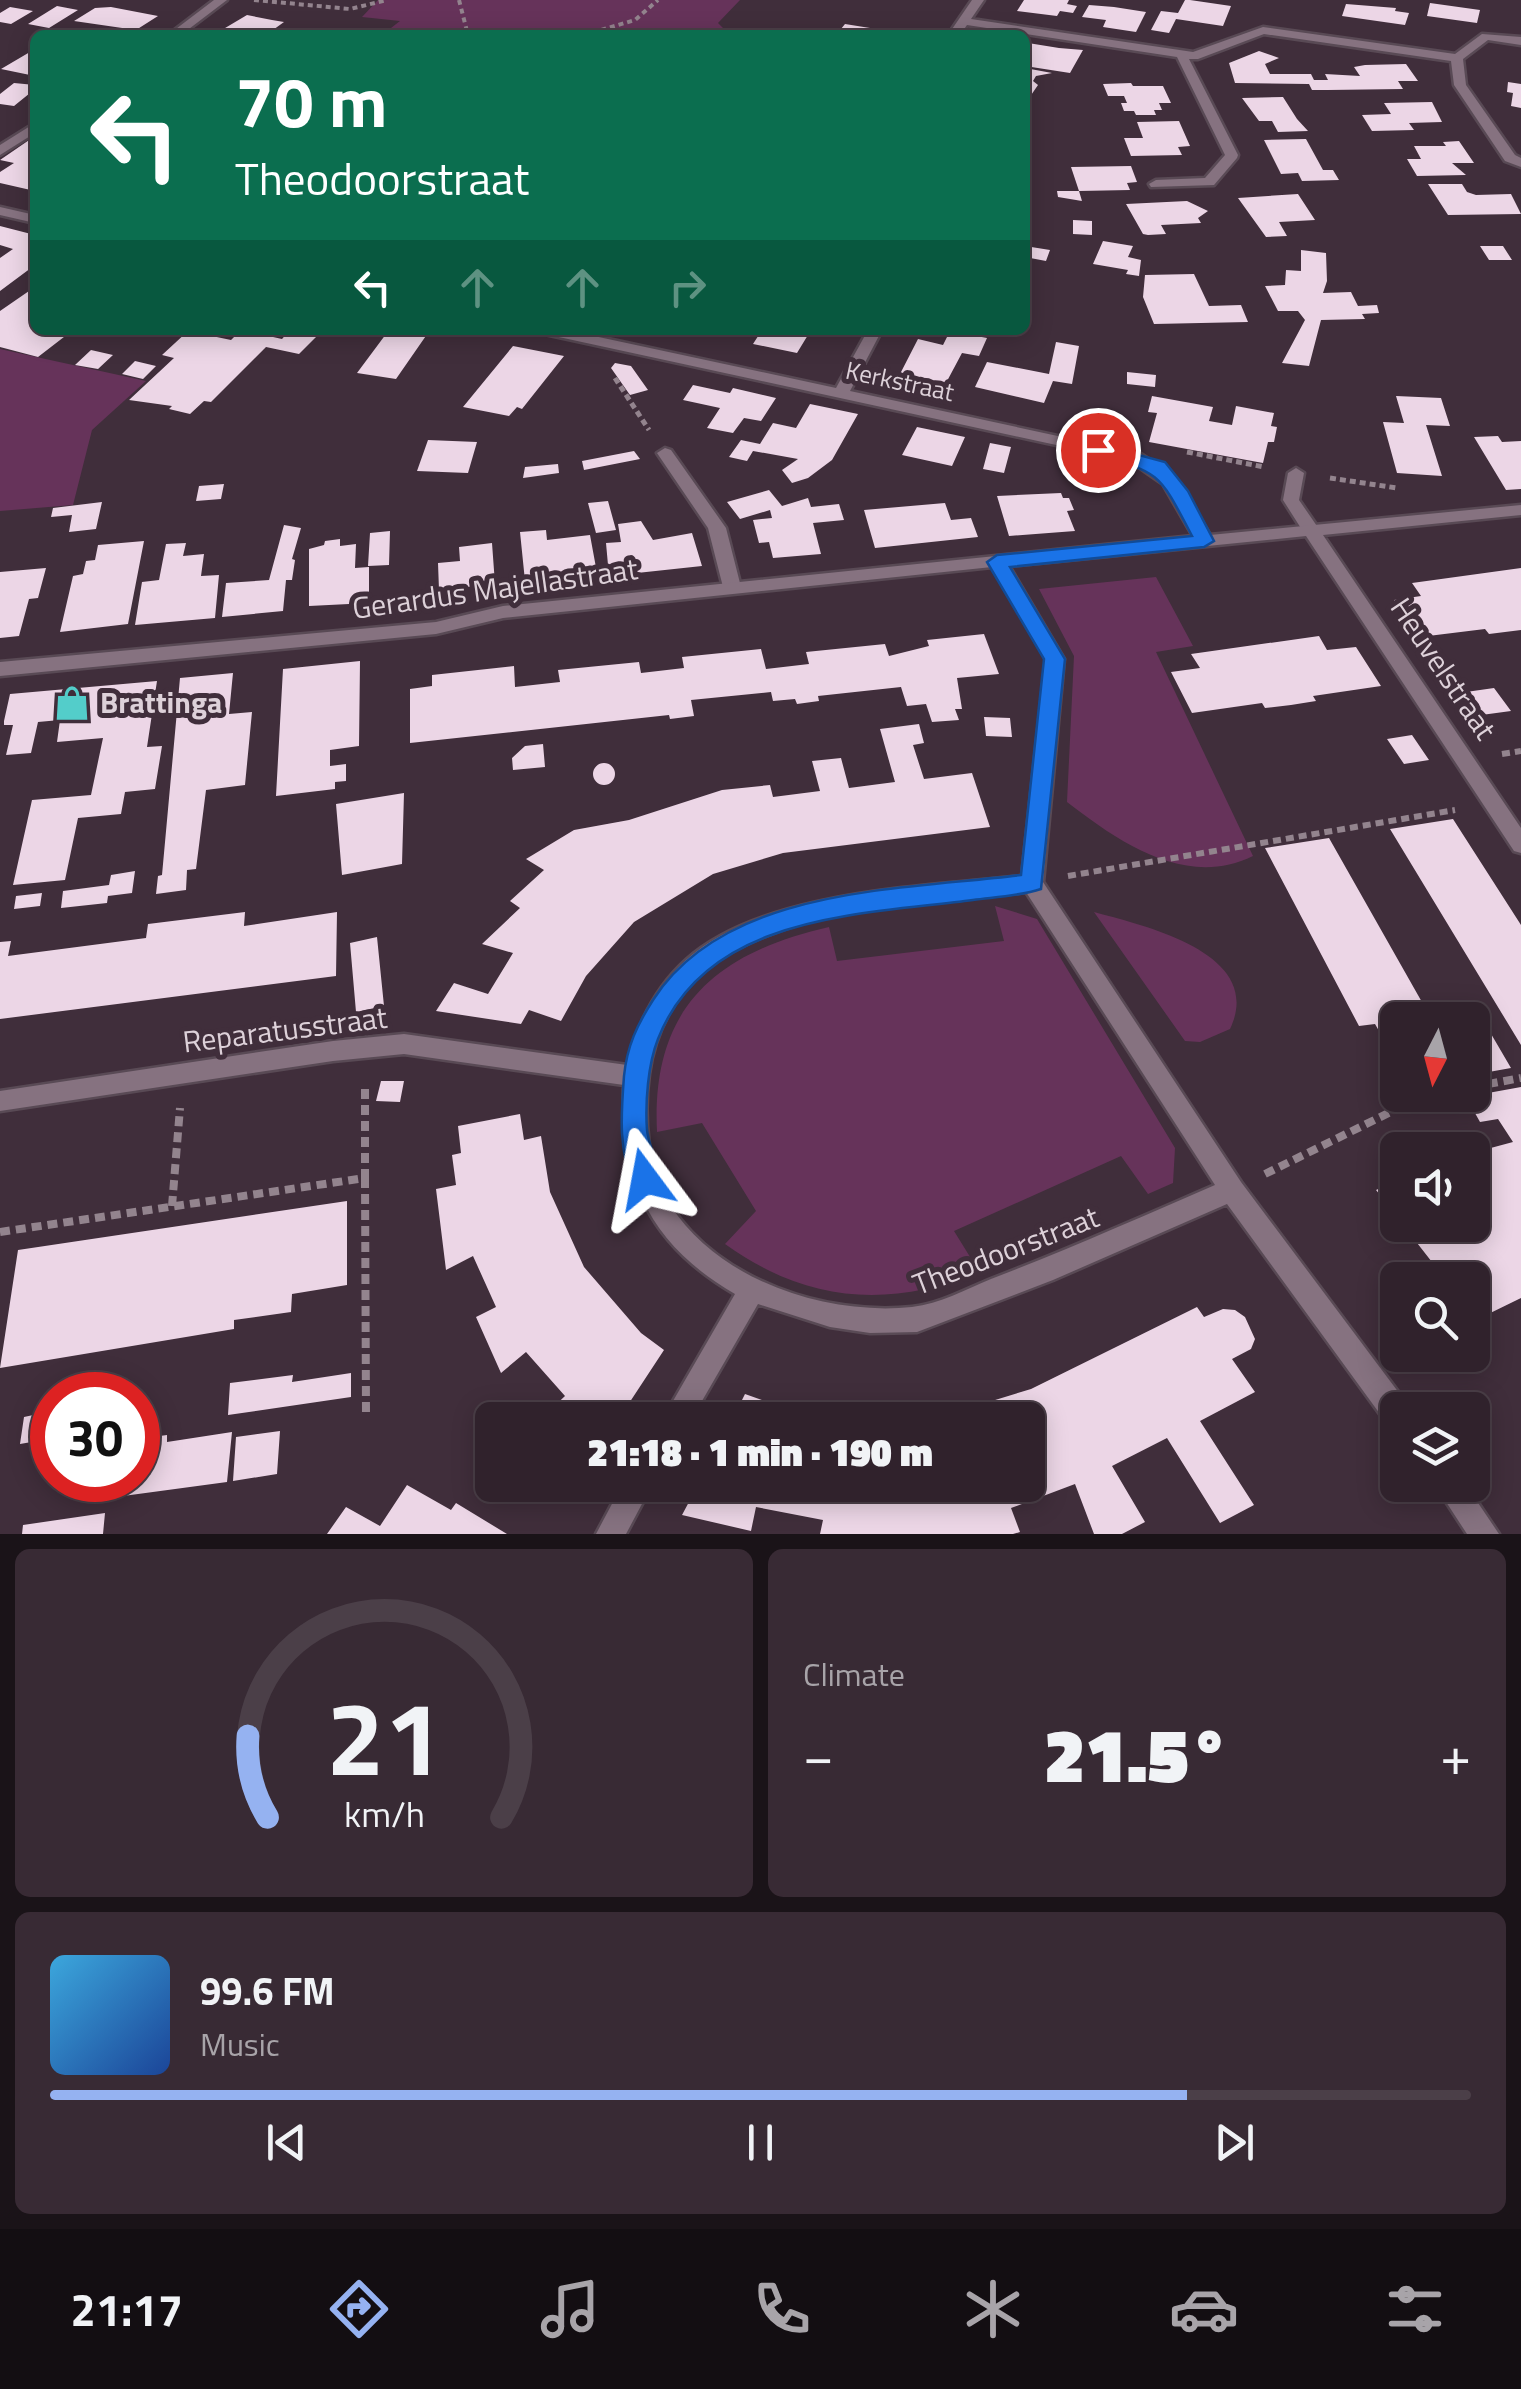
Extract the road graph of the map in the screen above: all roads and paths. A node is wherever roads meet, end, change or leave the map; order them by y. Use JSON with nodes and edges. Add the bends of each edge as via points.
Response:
{"nodes":[{"id":1,"x":221,"y":0,"type":"edge"},
{"id":2,"x":254,"y":0,"type":"edge"},
{"id":3,"x":387,"y":0,"type":"edge"},
{"id":4,"x":459,"y":0,"type":"edge"},
{"id":5,"x":658,"y":0,"type":"edge"},
{"id":6,"x":978,"y":0,"type":"edge"},
{"id":7,"x":963,"y":21,"type":"junction"},
{"id":8,"x":181,"y":30,"type":"edge"},
{"id":9,"x":467,"y":30,"type":"edge"},
{"id":10,"x":602,"y":30,"type":"edge"},
{"id":11,"x":957,"y":30,"type":"edge"},
{"id":12,"x":1022,"y":30,"type":"edge"},
{"id":13,"x":1030,"y":31,"type":"edge"},
{"id":14,"x":1521,"y":41,"type":"edge"},
{"id":15,"x":1181,"y":54,"type":"junction"},
{"id":16,"x":1457,"y":58,"type":"junction"},
{"id":17,"x":30,"y":130,"type":"edge"},
{"id":18,"x":0,"y":150,"type":"edge"},
{"id":19,"x":1521,"y":163,"type":"edge"},
{"id":20,"x":1156,"y":184,"type":"dead end"},
{"id":21,"x":0,"y":211,"type":"edge"},
{"id":22,"x":30,"y":218,"type":"edge"},
{"id":23,"x":567,"y":335,"type":"edge"},
{"id":24,"x":872,"y":335,"type":"edge"},
{"id":25,"x":589,"y":340,"type":"junction"},
{"id":26,"x":840,"y":394,"type":"junction"},
{"id":27,"x":665,"y":452,"type":"joint"},
{"id":28,"x":1296,"y":472,"type":"dead end"},
{"id":29,"x":1521,"y":510,"type":"edge"},
{"id":30,"x":1310,"y":530,"type":"junction"},
{"id":31,"x":1204,"y":541,"type":"junction"},
{"id":32,"x":997,"y":562,"type":"junction"},
{"id":33,"x":732,"y":587,"type":"junction"},
{"id":34,"x":0,"y":669,"type":"edge"},
{"id":35,"x":1494,"y":804,"type":"junction"},
{"id":36,"x":1521,"y":845,"type":"edge"},
{"id":37,"x":1032,"y":883,"type":"junction"},
{"id":38,"x":364,"y":1048,"type":"junction"},
{"id":39,"x":184,"y":1073,"type":"junction"},
{"id":40,"x":637,"y":1077,"type":"junction"},
{"id":41,"x":1521,"y":1078,"type":"edge"},
{"id":42,"x":1490,"y":1083,"type":"edge"},
{"id":43,"x":0,"y":1100,"type":"edge"},
{"id":44,"x":1390,"y":1112,"type":"edge"},
{"id":45,"x":365,"y":1178,"type":"junction"},
{"id":46,"x":1232,"y":1190,"type":"junction"},
{"id":47,"x":172,"y":1206,"type":"junction"},
{"id":48,"x":0,"y":1232,"type":"edge"},
{"id":49,"x":752,"y":1290,"type":"junction"},
{"id":50,"x":1381,"y":1392,"type":"edge"},
{"id":51,"x":687,"y":1402,"type":"edge"},
{"id":52,"x":366,"y":1413,"type":"dead end"},
{"id":53,"x":628,"y":1502,"type":"edge"},
{"id":54,"x":1461,"y":1502,"type":"edge"},
{"id":55,"x":610,"y":1534,"type":"edge"},
{"id":56,"x":1485,"y":1534,"type":"edge"}],
"edges":[{"from":1,"to":8,"type":"street"},
{"from":2,"to":3,"type":"path","via":[[350,9]]},
{"from":4,"to":9,"type":"path"},
{"from":5,"to":10,"type":"path","via":[[640,19]]},
{"from":6,"to":7,"type":"street"},
{"from":7,"to":11,"type":"street"},
{"from":7,"to":12,"type":"street"},
{"from":13,"to":15,"type":"street"},
{"from":14,"to":16,"type":"street","via":[[1486,36]]},
{"from":15,"to":16,"type":"street","via":[[1194,56],[1263,30]]},
{"from":15,"to":20,"type":"street","via":[[1232,155],[1208,182]]},
{"from":16,"to":19,"type":"street","via":[[1460,85],[1510,158]]},
{"from":17,"to":18,"type":"street"},
{"from":21,"to":22,"type":"street"},
{"from":23,"to":25,"type":"street","name":"Kerkstraat"},
{"from":24,"to":26,"type":"street"},
{"from":25,"to":26,"type":"street","name":"Kerkstraat"},
{"from":25,"to":27,"type":"path"},
{"from":26,"to":31,"type":"street","name":"Kerkstraat","via":[[1158,466]]},
{"from":27,"to":33,"type":"street","via":[[717,528]]},
{"from":28,"to":30,"type":"street","name":"Heuvelstraat","via":[[1291,500]]},
{"from":29,"to":30,"type":"street"},
{"from":30,"to":31,"type":"street"},
{"from":30,"to":35,"type":"street","name":"Heuvelstraat"},
{"from":31,"to":32,"type":"street"},
{"from":32,"to":33,"type":"street","name":"Gerardus Majellastraat"},
{"from":32,"to":37,"type":"street","via":[[1054,659]]},
{"from":33,"to":34,"type":"street","name":"Gerardus Majellastraat","via":[[503,612],[436,628]]},
{"from":35,"to":36,"type":"street","name":"Heuvelstraat"},
{"from":35,"to":37,"type":"path"},
{"from":37,"to":40,"type":"street","name":"Theodoorstraat","via":[[812,912],[754,928],[706,956],[671,994],[647,1033]]},
{"from":37,"to":46,"type":"street"},
{"from":38,"to":39,"type":"street","name":"Reparatusstraat"},
{"from":38,"to":40,"type":"street","name":"Reparatusstraat","via":[[404,1044]]},
{"from":38,"to":45,"type":"path"},
{"from":39,"to":43,"type":"street","name":"Reparatusstraat"},
{"from":39,"to":47,"type":"path"},
{"from":40,"to":49,"type":"street","name":"Theodoorstraat","via":[[634,1130],[656,1203],[705,1260]]},
{"from":41,"to":42,"type":"path"},
{"from":44,"to":46,"type":"path"},
{"from":45,"to":47,"type":"path"},
{"from":45,"to":52,"type":"path"},
{"from":46,"to":49,"type":"street","name":"Theodoorstraat","via":[[914,1320],[795,1308]]},
{"from":46,"to":50,"type":"street"},
{"from":47,"to":48,"type":"path"},
{"from":49,"to":51,"type":"street"},
{"from":53,"to":55,"type":"street"},
{"from":54,"to":56,"type":"street"}]}
